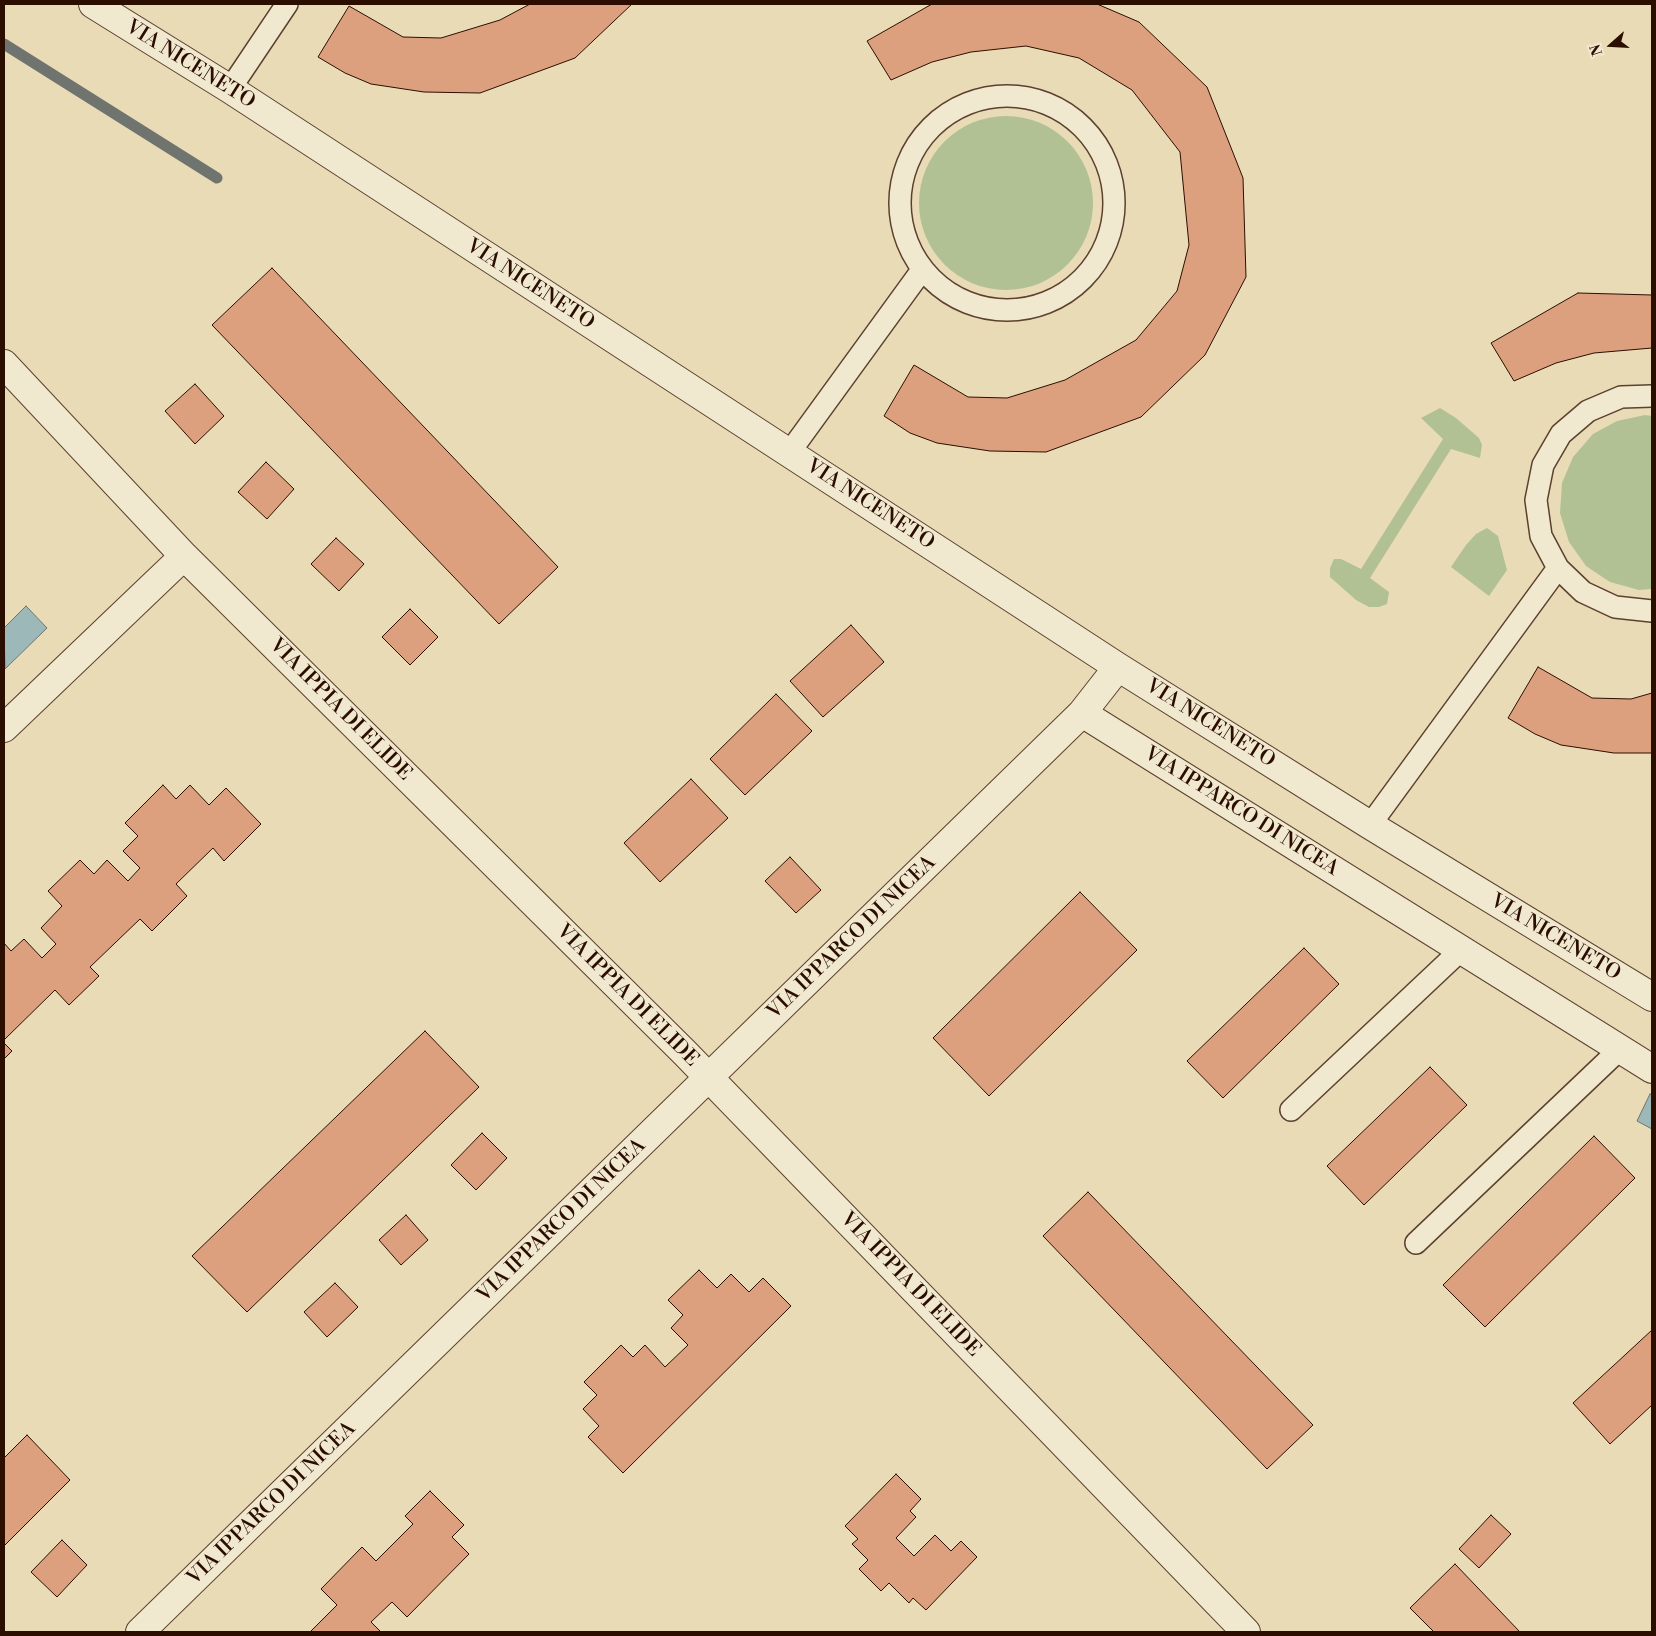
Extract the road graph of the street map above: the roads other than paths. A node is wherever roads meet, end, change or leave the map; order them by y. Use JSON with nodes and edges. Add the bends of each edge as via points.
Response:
{"nodes":[{"id":1,"x":93,"y":4,"type":"edge"},
{"id":2,"x":287,"y":4,"type":"edge"},
{"id":3,"x":230,"y":90,"type":"junction"},
{"id":4,"x":922,"y":270,"type":"junction"},
{"id":5,"x":4,"y":364,"type":"edge"},
{"id":6,"x":1652,"y":396,"type":"edge"},
{"id":7,"x":789,"y":453,"type":"junction"},
{"id":8,"x":184,"y":556,"type":"junction"},
{"id":9,"x":1558,"y":568,"type":"junction"},
{"id":10,"x":1652,"y":611,"type":"edge"},
{"id":11,"x":1118,"y":667,"type":"junction"},
{"id":12,"x":1082,"y":712,"type":"junction"},
{"id":13,"x":4,"y":728,"type":"edge"},
{"id":14,"x":1370,"y":825,"type":"junction"},
{"id":15,"x":1462,"y":950,"type":"junction"},
{"id":16,"x":1652,"y":997,"type":"edge"},
{"id":17,"x":1620,"y":1049,"type":"junction"},
{"id":18,"x":1652,"y":1069,"type":"edge"},
{"id":19,"x":709,"y":1078,"type":"junction"},
{"id":20,"x":1291,"y":1110,"type":"dead end"},
{"id":21,"x":1416,"y":1243,"type":"dead end"},
{"id":22,"x":140,"y":1632,"type":"edge"},
{"id":23,"x":1246,"y":1632,"type":"edge"}],
"edges":[{"from":1,"to":3,"type":"street","name":"VIA NICENETO"},
{"from":2,"to":3,"type":"lane"},
{"from":3,"to":7,"type":"street","name":"VIA NICENETO"},
{"from":4,"to":4,"type":"lane","via":[[948,293],[980,308],[1014,311],[1048,304],[1078,285],[1101,257],[1114,216],[1114,190],[1105,156],[1083,127],[1054,106],[1019,95],[983,97],[950,111],[923,135],[905,166],[899,202],[905,238]]},
{"from":4,"to":7,"type":"lane"},
{"from":5,"to":8,"type":"street","name":"VIA IPPIA DI ELIDE"},
{"from":6,"to":9,"type":"lane","via":[[1622,397],[1588,411],[1561,434],[1543,465],[1536,500],[1541,536]]},
{"from":7,"to":11,"type":"street","name":"VIA NICENETO"},
{"from":8,"to":13,"type":"street"},
{"from":8,"to":19,"type":"street","name":"VIA IPPIA DI ELIDE"},
{"from":9,"to":10,"type":"lane","via":[[1583,592],[1615,607]]},
{"from":9,"to":14,"type":"lane"},
{"from":11,"to":12,"type":"street"},
{"from":11,"to":14,"type":"street","name":"VIA NICENETO"},
{"from":12,"to":15,"type":"street","name":"VIA IPPARCO DI NICEA"},
{"from":12,"to":19,"type":"street","name":"VIA IPPARCO DI NICEA"},
{"from":14,"to":16,"type":"street","name":"VIA NICENETO"},
{"from":15,"to":17,"type":"street","name":"VIA IPPARCO DI NICEA"},
{"from":15,"to":20,"type":"lane"},
{"from":17,"to":18,"type":"street","name":"VIA IPPARCO DI NICEA"},
{"from":17,"to":21,"type":"lane"},
{"from":19,"to":22,"type":"street","name":"VIA IPPARCO DI NICEA"},
{"from":19,"to":23,"type":"street","name":"VIA IPPIA DI ELIDE"}]}
